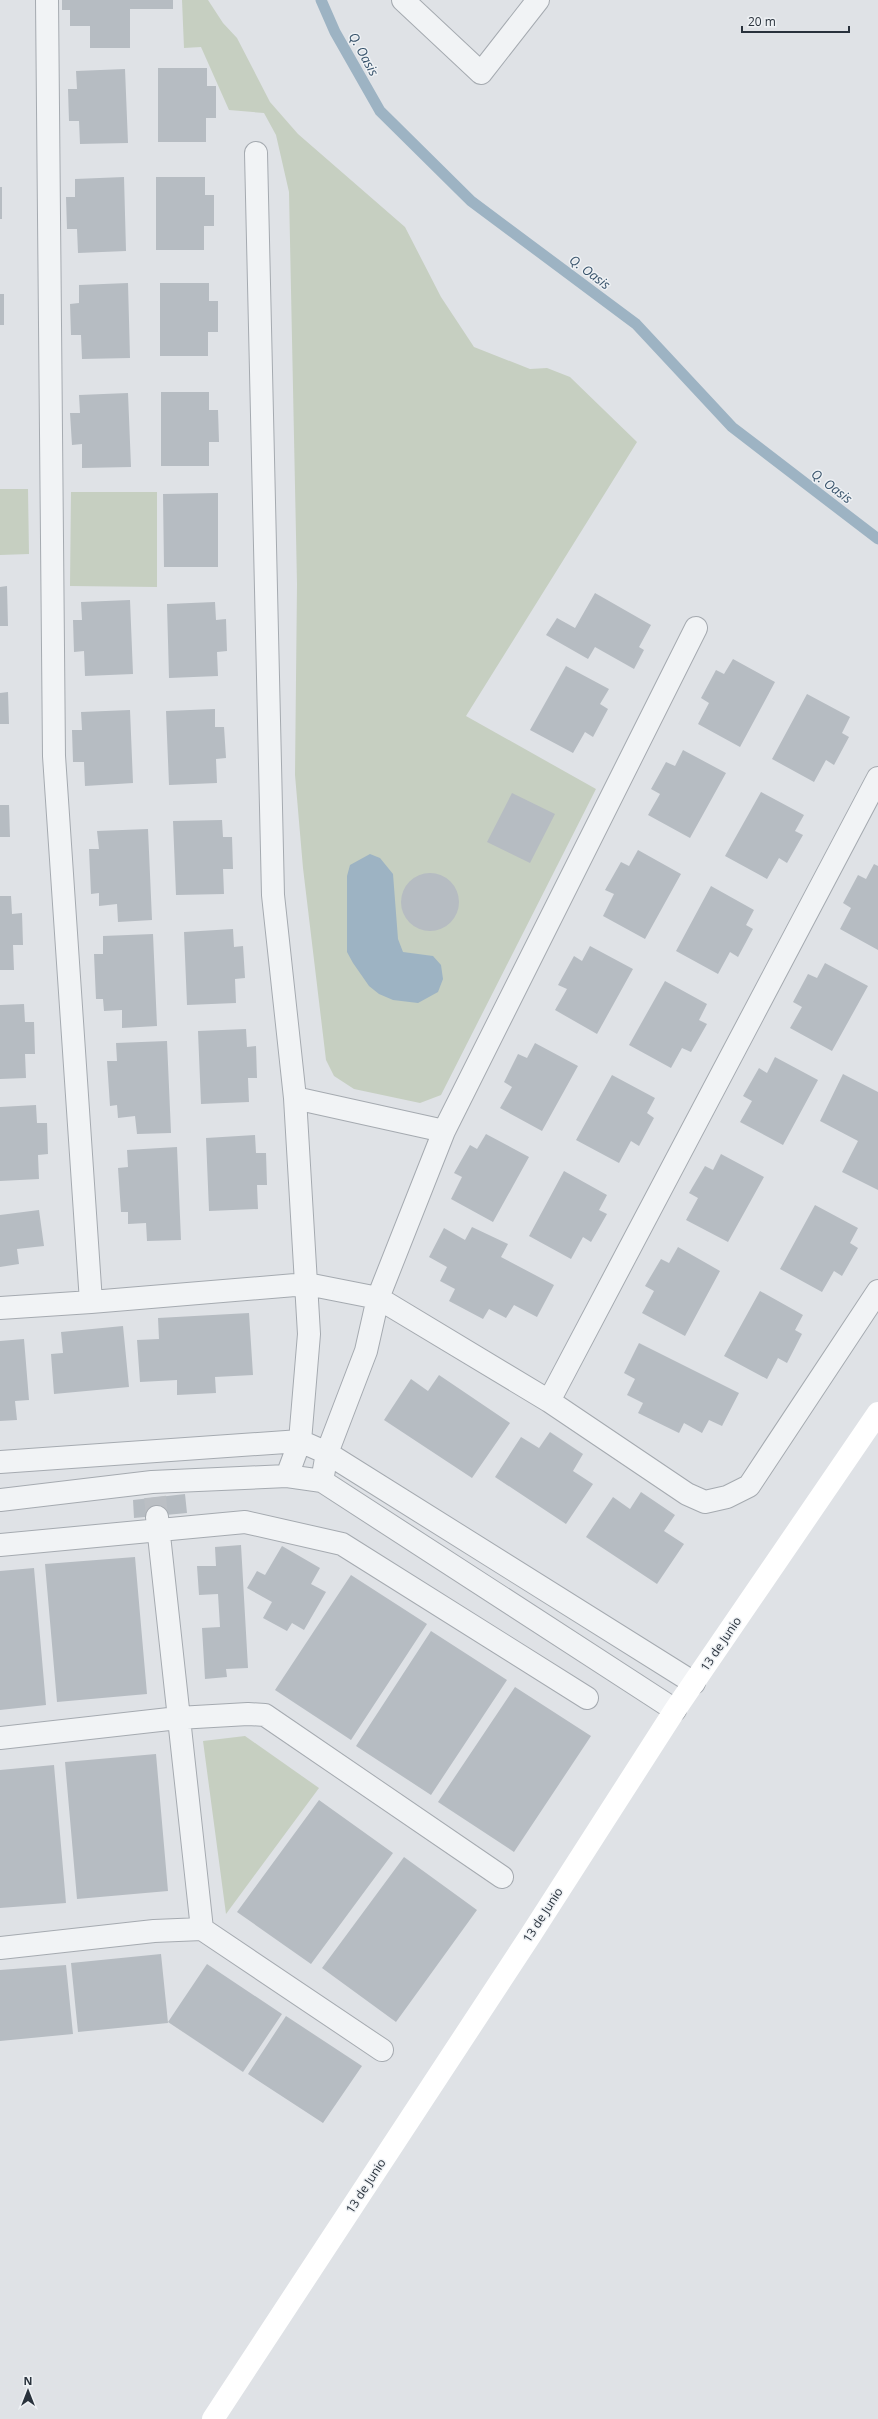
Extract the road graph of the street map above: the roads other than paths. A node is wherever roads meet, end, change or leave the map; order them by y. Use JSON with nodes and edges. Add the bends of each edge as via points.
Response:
{"nodes":[{"id":1,"x":46,"y":0,"type":"edge"},
{"id":2,"x":403,"y":0,"type":"edge"},
{"id":3,"x":538,"y":0,"type":"edge"},
{"id":4,"x":256,"y":153,"type":"dead end"},
{"id":5,"x":696,"y":628,"type":"dead end"},
{"id":6,"x":878,"y":778,"type":"edge"},
{"id":7,"x":295,"y":1098,"type":"junction"},
{"id":8,"x":444,"y":1131,"type":"junction"},
{"id":9,"x":307,"y":1284,"type":"junction"},
{"id":10,"x":878,"y":1290,"type":"edge"},
{"id":11,"x":378,"y":1298,"type":"junction"},
{"id":12,"x":91,"y":1302,"type":"junction"},
{"id":13,"x":0,"y":1308,"type":"edge"},
{"id":14,"x":549,"y":1401,"type":"junction"},
{"id":15,"x":878,"y":1414,"type":"edge"},
{"id":16,"x":300,"y":1441,"type":"junction"},
{"id":17,"x":327,"y":1453,"type":"junction"},
{"id":18,"x":0,"y":1462,"type":"edge"},
{"id":19,"x":287,"y":1476,"type":"junction"},
{"id":20,"x":322,"y":1481,"type":"junction"},
{"id":21,"x":0,"y":1500,"type":"edge"},
{"id":22,"x":156,"y":1507,"type":"junction"},
{"id":23,"x":0,"y":1545,"type":"edge"},
{"id":24,"x":694,"y":1683,"type":"junction"},
{"id":25,"x":587,"y":1698,"type":"dead end"},
{"id":26,"x":675,"y":1710,"type":"junction"},
{"id":27,"x":178,"y":1718,"type":"junction"},
{"id":28,"x":0,"y":1738,"type":"edge"},
{"id":29,"x":502,"y":1877,"type":"dead end"},
{"id":30,"x":202,"y":1929,"type":"junction"},
{"id":31,"x":0,"y":1948,"type":"edge"},
{"id":32,"x":382,"y":2050,"type":"dead end"},
{"id":33,"x":213,"y":2419,"type":"edge"}],
"edges":[{"from":1,"to":12,"type":"street","via":[[54,756]]},
{"from":2,"to":3,"type":"street","via":[[481,73]]},
{"from":4,"to":7,"type":"street","via":[[273,896]]},
{"from":5,"to":8,"type":"street"},
{"from":6,"to":14,"type":"street"},
{"from":7,"to":8,"type":"street"},
{"from":7,"to":9,"type":"street"},
{"from":8,"to":11,"type":"street"},
{"from":9,"to":11,"type":"street"},
{"from":9,"to":12,"type":"street"},
{"from":9,"to":16,"type":"street","via":[[309,1334]]},
{"from":10,"to":14,"type":"street","via":[[749,1486],[727,1497],[705,1502],[687,1494]]},
{"from":11,"to":14,"type":"street"},
{"from":11,"to":17,"type":"street","via":[[366,1351]]},
{"from":12,"to":13,"type":"street"},
{"from":15,"to":24,"type":"main road","name":"13 de Junio"},
{"from":16,"to":17,"type":"street"},
{"from":16,"to":18,"type":"street"},
{"from":16,"to":19,"type":"street"},
{"from":17,"to":20,"type":"street"},
{"from":17,"to":24,"type":"street"},
{"from":19,"to":20,"type":"street"},
{"from":19,"to":22,"type":"street"},
{"from":20,"to":26,"type":"street"},
{"from":21,"to":22,"type":"street"},
{"from":22,"to":23,"type":"street"},
{"from":22,"to":25,"type":"street","via":[[245,1522],[342,1544]]},
{"from":22,"to":27,"type":"street"},
{"from":24,"to":26,"type":"main road","name":"13 de Junio"},
{"from":26,"to":33,"type":"main road","name":"13 de Junio"},
{"from":27,"to":28,"type":"street"},
{"from":27,"to":29,"type":"street","via":[[265,1715]]},
{"from":27,"to":30,"type":"street"},
{"from":30,"to":31,"type":"street","via":[[154,1931]]},
{"from":30,"to":32,"type":"street"}]}
